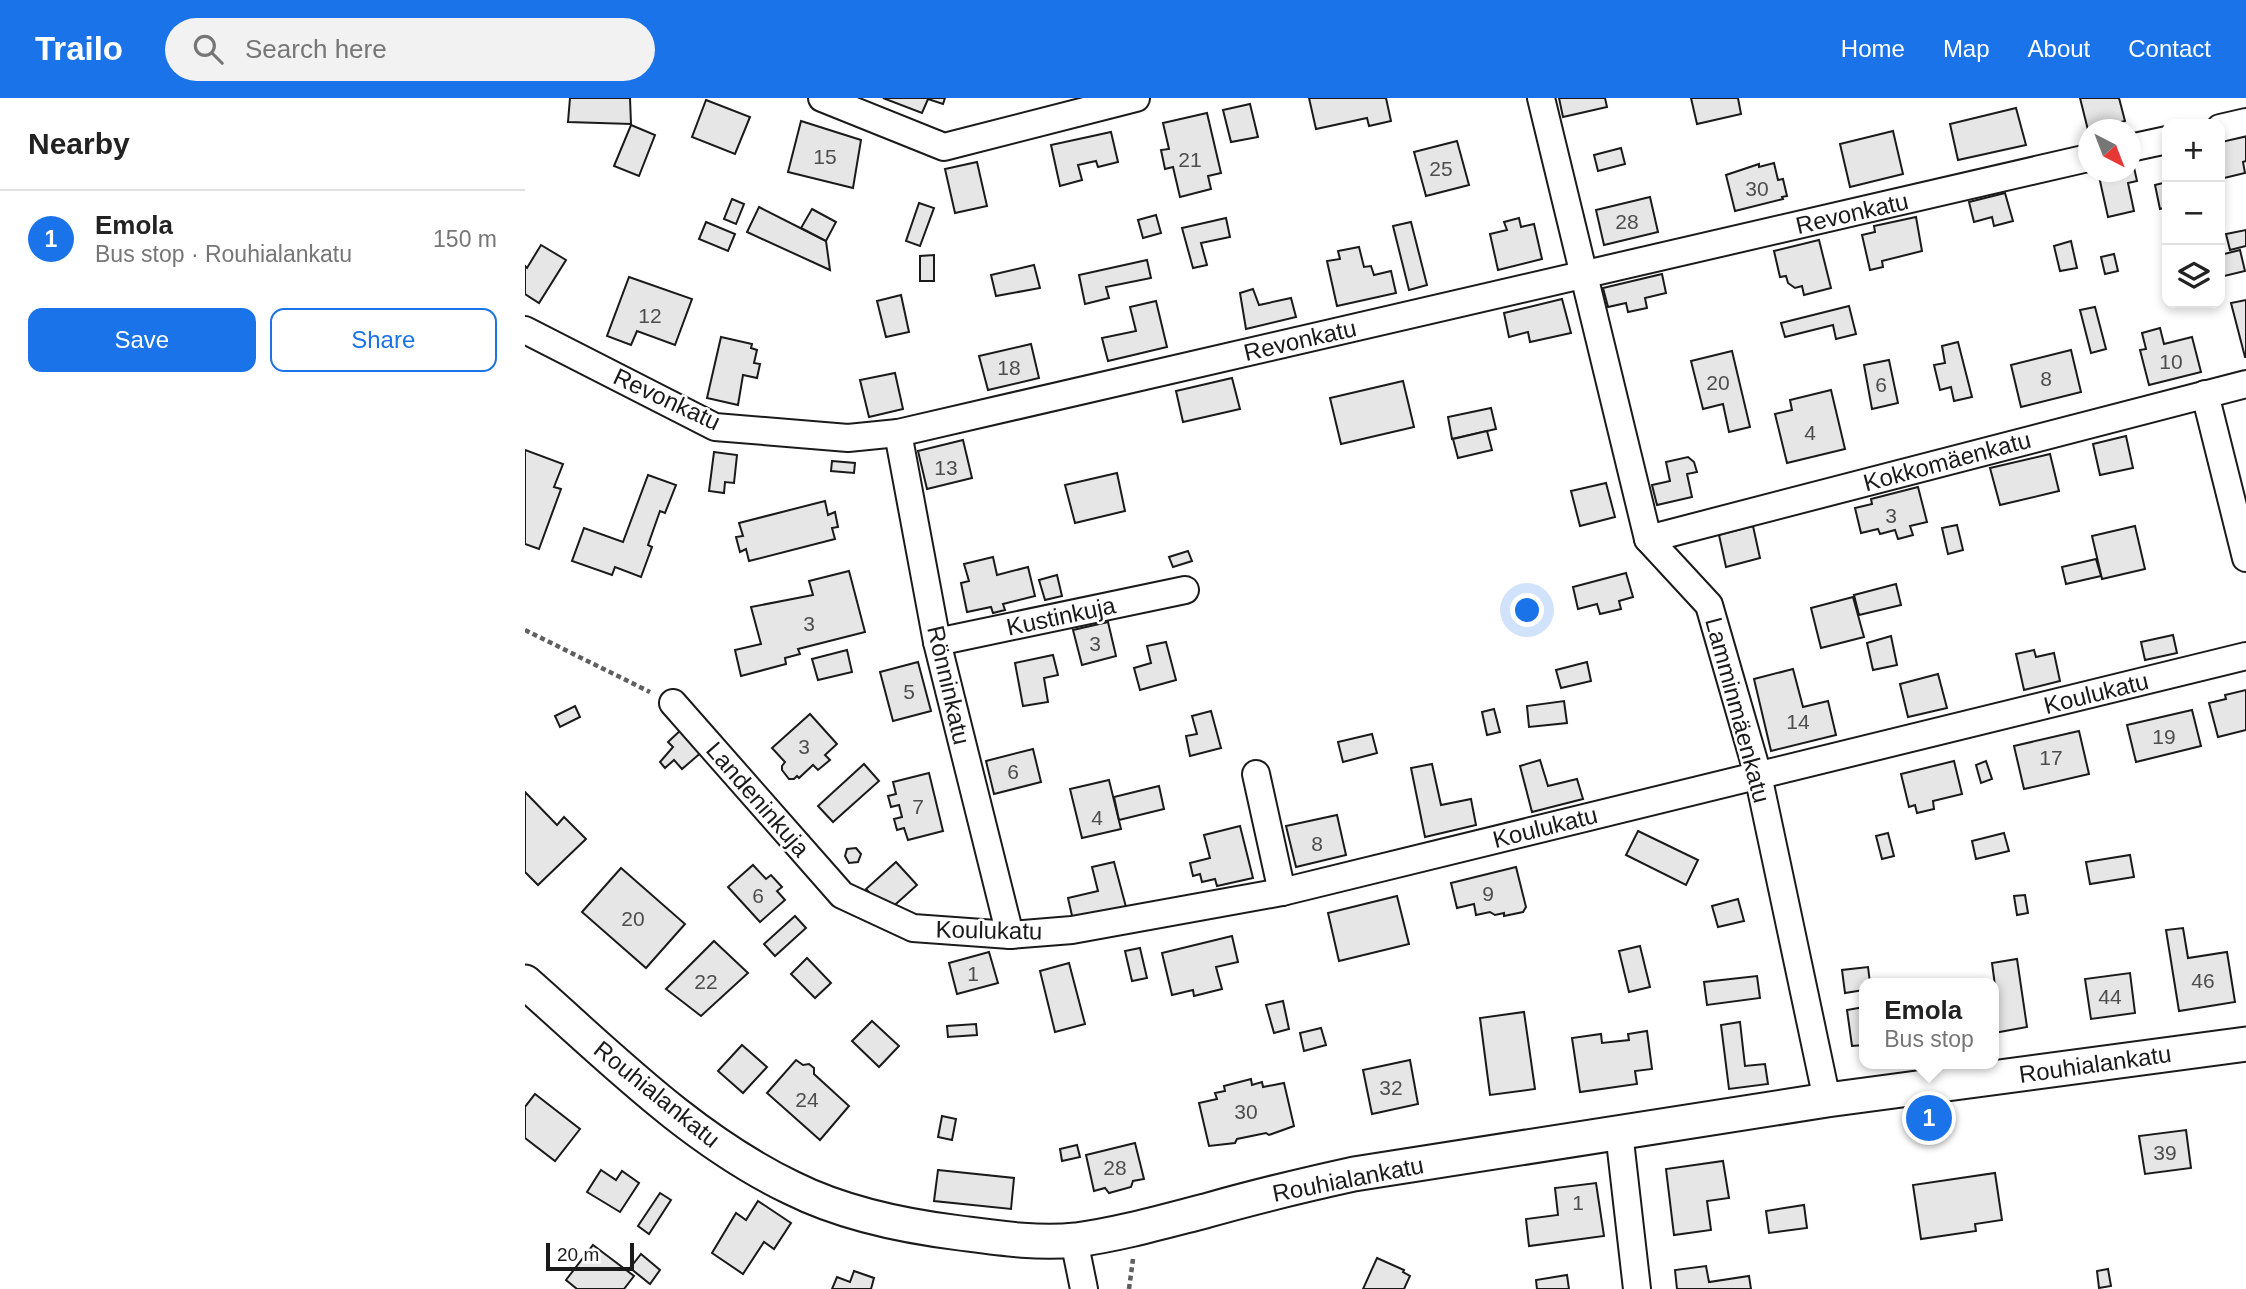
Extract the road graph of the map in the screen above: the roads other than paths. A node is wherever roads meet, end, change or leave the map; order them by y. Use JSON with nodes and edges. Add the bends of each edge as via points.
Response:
{"nodes":[{"id":1,"x":822,"y":98,"type":"edge"},
{"id":2,"x":1136,"y":98,"type":"edge"},
{"id":3,"x":1541,"y":98,"type":"edge"},
{"id":4,"x":2246,"y":122,"type":"edge"},
{"id":5,"x":2225,"y":127,"type":"edge"},
{"id":6,"x":2162,"y":141,"type":"edge"},
{"id":7,"x":2141,"y":146,"type":"edge"},
{"id":8,"x":2078,"y":160,"type":"edge"},
{"id":9,"x":1583,"y":275,"type":"junction"},
{"id":10,"x":525,"y":330,"type":"edge"},
{"id":11,"x":2246,"y":384,"type":"edge"},
{"id":12,"x":2206,"y":394,"type":"junction"},
{"id":13,"x":898,"y":433,"type":"junction"},
{"id":14,"x":1648,"y":539,"type":"junction"},
{"id":15,"x":2246,"y":558,"type":"edge"},
{"id":16,"x":1185,"y":590,"type":"dead end"},
{"id":17,"x":937,"y":642,"type":"junction"},
{"id":18,"x":2246,"y":656,"type":"edge"},
{"id":19,"x":673,"y":703,"type":"road end"},
{"id":20,"x":1256,"y":774,"type":"dead end"},
{"id":21,"x":1758,"y":775,"type":"junction"},
{"id":22,"x":1282,"y":892,"type":"junction"},
{"id":23,"x":842,"y":895,"type":"joint"},
{"id":24,"x":1010,"y":935,"type":"junction"},
{"id":25,"x":525,"y":982,"type":"edge"},
{"id":26,"x":2246,"y":1044,"type":"edge"},
{"id":27,"x":1828,"y":1100,"type":"junction"},
{"id":28,"x":1619,"y":1132,"type":"junction"},
{"id":29,"x":1074,"y":1240,"type":"junction"},
{"id":30,"x":1084,"y":1289,"type":"edge"},
{"id":31,"x":1637,"y":1289,"type":"edge"}],
"edges":[{"from":1,"to":2,"type":"street","via":[[944,147]]},
{"from":3,"to":9,"type":"street","name":"Lamminmäenkatu"},
{"from":4,"to":5,"type":"street"},
{"from":6,"to":7,"type":"street"},
{"from":8,"to":9,"type":"street","name":"Revonkatu"},
{"from":9,"to":13,"type":"street","name":"Revonkatu"},
{"from":9,"to":14,"type":"street","name":"Lamminmäenkatu"},
{"from":10,"to":13,"type":"street","name":"Revonkatu","via":[[715,427],[848,438]]},
{"from":11,"to":12,"type":"street","name":"Kokkomäenkatu"},
{"from":12,"to":14,"type":"street","name":"Kokkomäenkatu"},
{"from":12,"to":15,"type":"street"},
{"from":13,"to":17,"type":"street","name":"Rönninkatu"},
{"from":14,"to":21,"type":"street","name":"Lamminmäenkatu","via":[[1710,605]]},
{"from":16,"to":17,"type":"street","name":"Kustinkuja"},
{"from":17,"to":24,"type":"street","name":"Rönninkatu"},
{"from":18,"to":21,"type":"street","name":"Koulukatu"},
{"from":19,"to":23,"type":"street","name":"Landeninkuja"},
{"from":20,"to":22,"type":"street"},
{"from":21,"to":22,"type":"street","name":"Koulukatu"},
{"from":21,"to":27,"type":"street","name":"Lamminmäenkatu"},
{"from":22,"to":24,"type":"street","name":"Koulukatu","via":[[1072,930]]},
{"from":23,"to":24,"type":"street","name":"Koulukatu","via":[[913,928]]},
{"from":25,"to":29,"type":"street","name":"Rouhialankatu","via":[[685,1122],[793,1189],[856,1213],[917,1227],[1020,1241]]},
{"from":26,"to":27,"type":"street","name":"Rouhialankatu"},
{"from":27,"to":28,"type":"street","name":"Rouhialankatu"},
{"from":28,"to":29,"type":"street","name":"Rouhialankatu","via":[[1354,1174]]},
{"from":28,"to":31,"type":"street"},
{"from":29,"to":30,"type":"street"}]}
